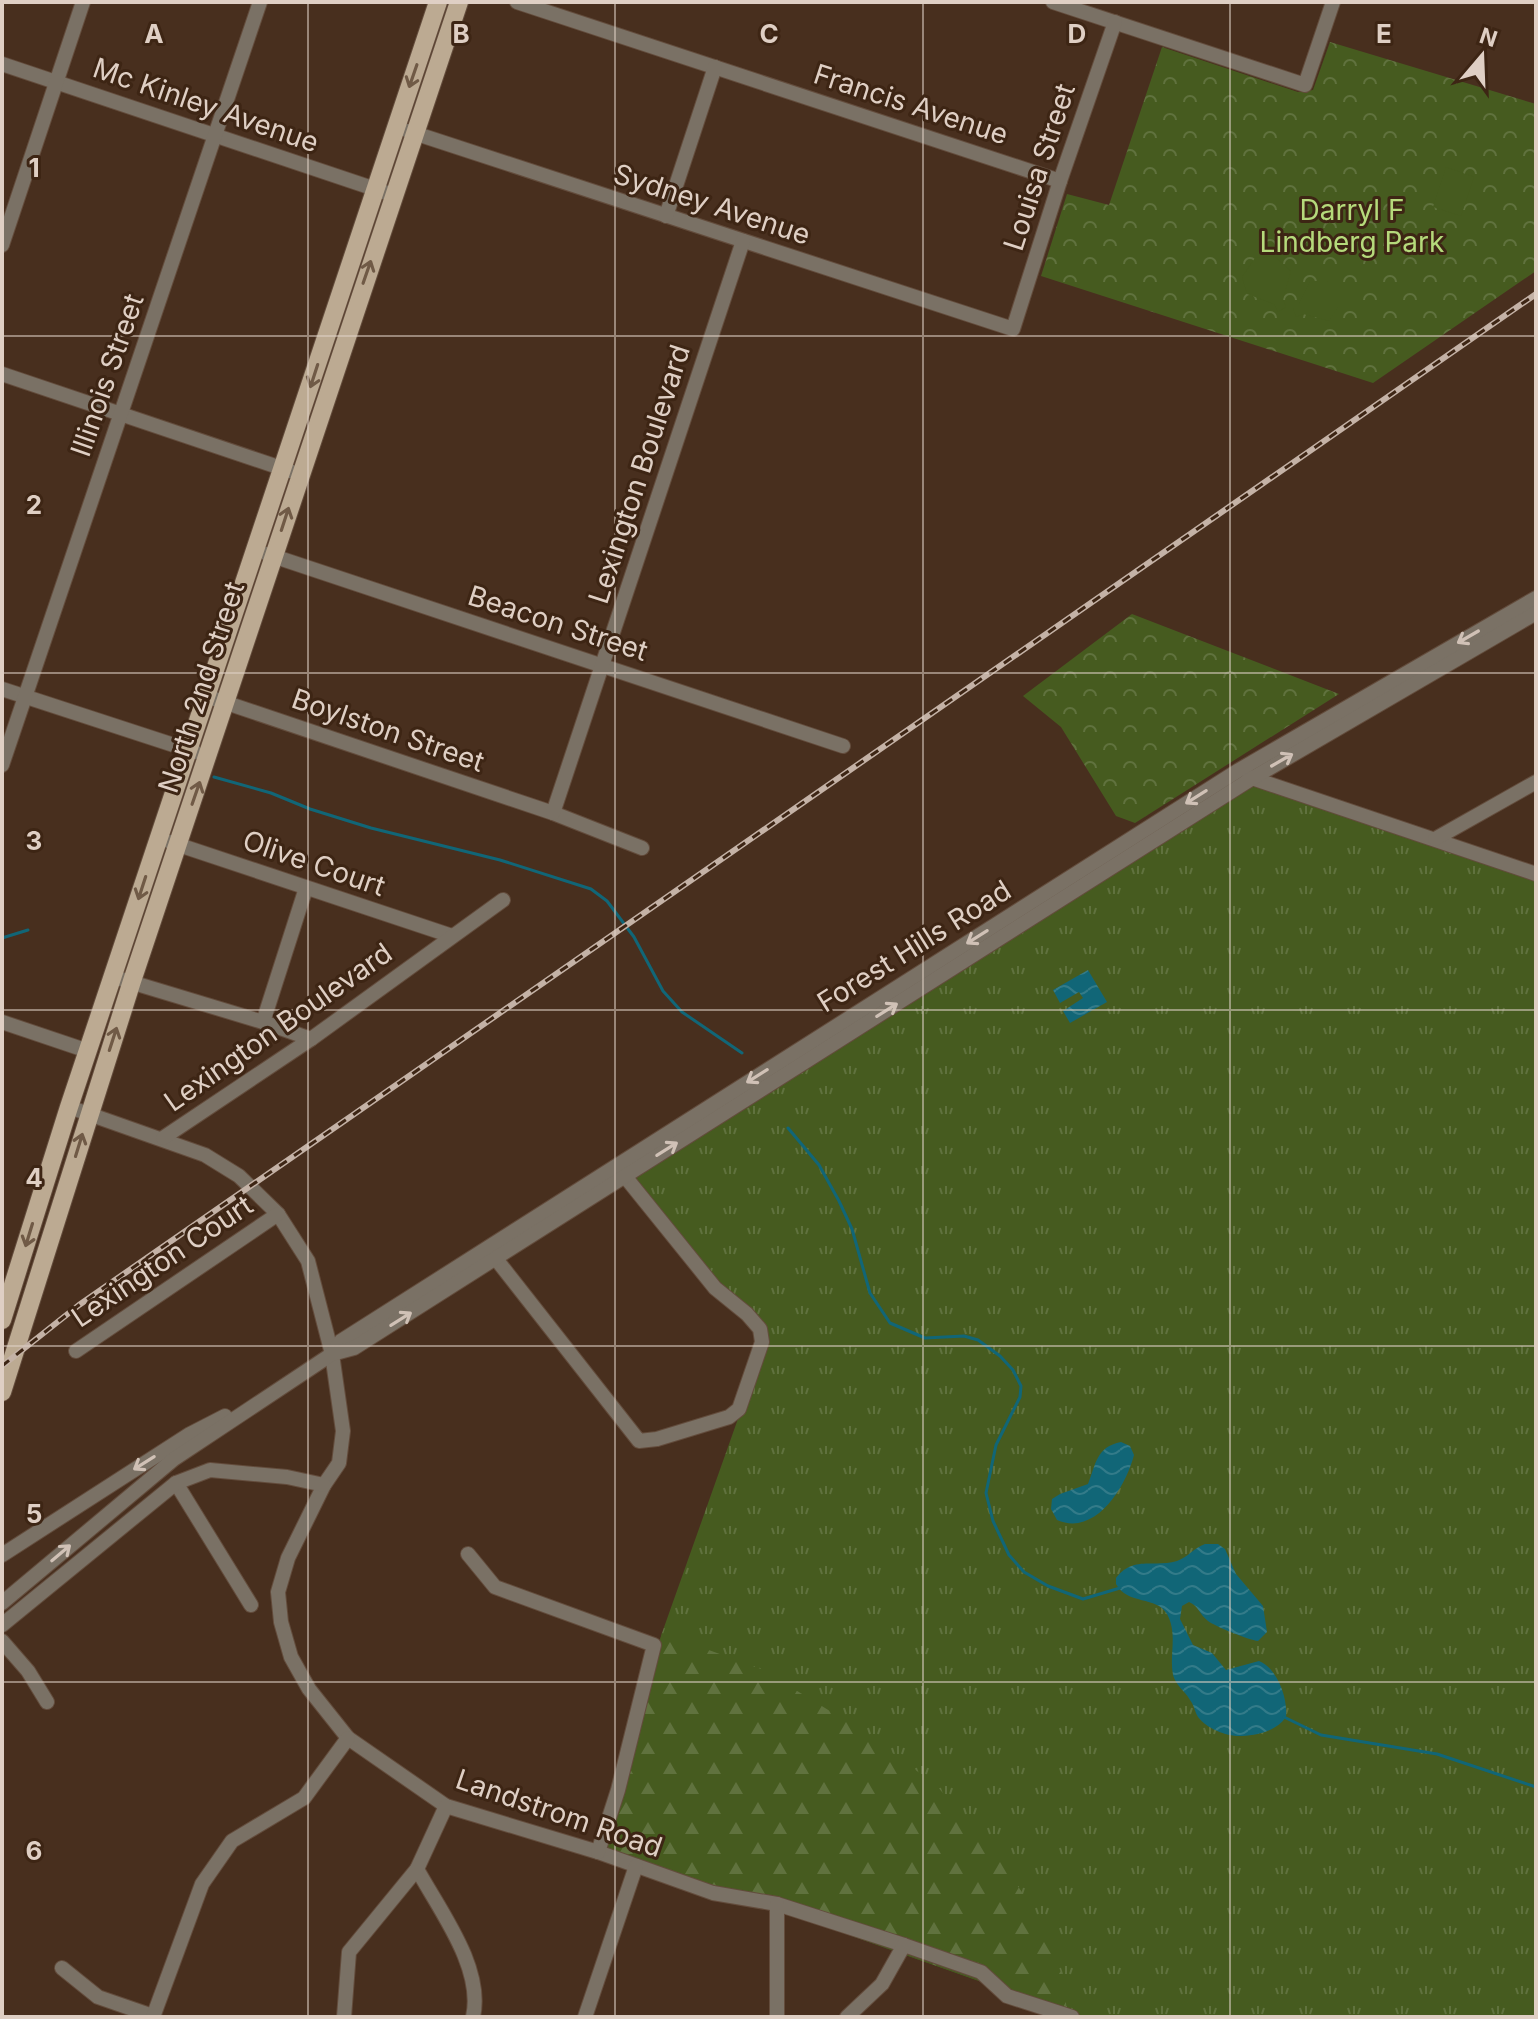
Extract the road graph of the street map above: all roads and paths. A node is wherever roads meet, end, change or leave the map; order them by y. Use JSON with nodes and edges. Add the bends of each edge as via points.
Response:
{"nodes":[{"id":1,"x":83,"y":2,"type":"edge"},
{"id":2,"x":260,"y":2,"type":"edge"},
{"id":3,"x":438,"y":2,"type":"edge"},
{"id":4,"x":459,"y":2,"type":"edge"},
{"id":5,"x":517,"y":2,"type":"edge"},
{"id":6,"x":1053,"y":2,"type":"edge"},
{"id":7,"x":1333,"y":2,"type":"edge"},
{"id":8,"x":1076,"y":6,"type":"edge"},
{"id":9,"x":1115,"y":22,"type":"junction"},
{"id":10,"x":2,"y":64,"type":"edge"},
{"id":11,"x":715,"y":67,"type":"junction"},
{"id":12,"x":57,"y":82,"type":"junction"},
{"id":13,"x":404,"y":130,"type":"junction"},
{"id":14,"x":215,"y":136,"type":"junction"},
{"id":15,"x":1060,"y":181,"type":"junction"},
{"id":16,"x":384,"y":192,"type":"junction"},
{"id":17,"x":666,"y":216,"type":"junction"},
{"id":18,"x":743,"y":241,"type":"junction"},
{"id":19,"x":2,"y":245,"type":"edge"},
{"id":20,"x":1013,"y":329,"type":"joint"},
{"id":21,"x":2,"y":374,"type":"edge"},
{"id":22,"x":122,"y":415,"type":"junction"},
{"id":23,"x":291,"y":472,"type":"junction"},
{"id":24,"x":264,"y":553,"type":"junction"},
{"id":25,"x":1536,"y":598,"type":"edge"},
{"id":26,"x":1536,"y":613,"type":"edge"},
{"id":27,"x":604,"y":666,"type":"junction"},
{"id":28,"x":1407,"y":680,"type":"junction"},
{"id":29,"x":2,"y":689,"type":"edge"},
{"id":30,"x":24,"y":696,"type":"junction"},
{"id":31,"x":206,"y":696,"type":"junction"},
{"id":32,"x":226,"y":702,"type":"junction"},
{"id":33,"x":843,"y":746,"type":"dead end"},
{"id":34,"x":188,"y":750,"type":"junction"},
{"id":35,"x":208,"y":757,"type":"junction"},
{"id":36,"x":2,"y":765,"type":"edge"},
{"id":37,"x":1245,"y":774,"type":"junction"},
{"id":38,"x":1536,"y":782,"type":"edge"},
{"id":39,"x":553,"y":813,"type":"junction"},
{"id":40,"x":159,"y":838,"type":"junction"},
{"id":41,"x":1435,"y":839,"type":"junction"},
{"id":42,"x":178,"y":844,"type":"junction"},
{"id":43,"x":642,"y":848,"type":"dead end"},
{"id":44,"x":1536,"y":874,"type":"edge"},
{"id":45,"x":306,"y":888,"type":"junction"},
{"id":46,"x":503,"y":900,"type":"dead end"},
{"id":47,"x":452,"y":936,"type":"junction"},
{"id":48,"x":123,"y":979,"type":"junction"},
{"id":49,"x":2,"y":1022,"type":"edge"},
{"id":50,"x":263,"y":1022,"type":"junction"},
{"id":51,"x":311,"y":1039,"type":"junction"},
{"id":52,"x":88,"y":1051,"type":"junction"},
{"id":53,"x":69,"y":1107,"type":"junction"},
{"id":54,"x":89,"y":1113,"type":"junction"},
{"id":55,"x":163,"y":1138,"type":"junction"},
{"id":56,"x":620,"y":1170,"type":"junction"},
{"id":57,"x":278,"y":1214,"type":"junction"},
{"id":58,"x":491,"y":1252,"type":"junction"},
{"id":59,"x":3,"y":1315,"type":"edge"},
{"id":60,"x":25,"y":1320,"type":"junction"},
{"id":61,"x":76,"y":1351,"type":"dead end"},
{"id":62,"x":332,"y":1354,"type":"junction"},
{"id":63,"x":286,"y":1386,"type":"junction"},
{"id":64,"x":2,"y":1392,"type":"edge"},
{"id":65,"x":176,"y":1483,"type":"junction"},
{"id":66,"x":324,"y":1485,"type":"junction"},
{"id":67,"x":468,"y":1554,"type":"dead end"},
{"id":68,"x":2,"y":1555,"type":"edge"},
{"id":69,"x":2,"y":1603,"type":"edge"},
{"id":70,"x":251,"y":1605,"type":"dead end"},
{"id":71,"x":2,"y":1625,"type":"edge"},
{"id":72,"x":2,"y":1641,"type":"edge"},
{"id":73,"x":47,"y":1702,"type":"dead end"},
{"id":74,"x":348,"y":1738,"type":"junction"},
{"id":75,"x":446,"y":1806,"type":"junction"},
{"id":76,"x":598,"y":1852,"type":"junction"},
{"id":77,"x":636,"y":1866,"type":"junction"},
{"id":78,"x":417,"y":1869,"type":"junction"},
{"id":79,"x":777,"y":1904,"type":"junction"},
{"id":80,"x":904,"y":1945,"type":"junction"},
{"id":81,"x":62,"y":1968,"type":"dead end"},
{"id":82,"x":1037,"y":2012,"type":"edge"},
{"id":83,"x":153,"y":2016,"type":"edge"},
{"id":84,"x":344,"y":2017,"type":"edge"},
{"id":85,"x":473,"y":2017,"type":"edge"},
{"id":86,"x":585,"y":2017,"type":"edge"},
{"id":87,"x":777,"y":2017,"type":"edge"},
{"id":88,"x":847,"y":2017,"type":"edge"},
{"id":89,"x":1072,"y":2017,"type":"edge"}],
"edges":[{"from":1,"to":12,"type":"street"},
{"from":2,"to":14,"type":"street","name":"Illinois Street"},
{"from":3,"to":13,"type":"main road","name":"North 2nd Street","one_way":true},
{"from":4,"to":13,"type":"main road","name":"North 2nd Street"},
{"from":5,"to":11,"type":"street","name":"Francis Avenue"},
{"from":6,"to":8,"type":"street"},
{"from":7,"to":9,"type":"street","via":[[1305,85]]},
{"from":8,"to":9,"type":"street"},
{"from":9,"to":15,"type":"street","name":"Louisa Street"},
{"from":10,"to":12,"type":"street","name":"Mc Kinley Avenue"},
{"from":11,"to":15,"type":"street","name":"Francis Avenue"},
{"from":11,"to":17,"type":"street"},
{"from":12,"to":14,"type":"street","name":"Mc Kinley Avenue"},
{"from":12,"to":19,"type":"street"},
{"from":13,"to":16,"type":"main road","name":"North 2nd Street"},
{"from":13,"to":17,"type":"street","name":"Sydney Avenue"},
{"from":14,"to":16,"type":"street","name":"Mc Kinley Avenue"},
{"from":14,"to":22,"type":"street","name":"Illinois Street"},
{"from":15,"to":20,"type":"street","name":"Louisa Street"},
{"from":16,"to":23,"type":"main road","name":"North 2nd Street"},
{"from":17,"to":18,"type":"street","name":"Sydney Avenue"},
{"from":18,"to":20,"type":"street","name":"Sydney Avenue"},
{"from":18,"to":27,"type":"street","name":"Lexington Boulevard"},
{"from":21,"to":22,"type":"street"},
{"from":22,"to":23,"type":"street"},
{"from":22,"to":30,"type":"street","name":"Illinois Street"},
{"from":23,"to":24,"type":"main road","name":"North 2nd Street"},
{"from":24,"to":27,"type":"street","name":"Beacon Street"},
{"from":24,"to":31,"type":"main road","name":"North 2nd Street"},
{"from":24,"to":32,"type":"main road","name":"North 2nd Street"},
{"from":25,"to":28,"type":"street","name":"Forest Hills Road","one_way":true},
{"from":26,"to":28,"type":"street","name":"Forest Hills Road"},
{"from":27,"to":33,"type":"street","name":"Beacon Street"},
{"from":27,"to":39,"type":"street","name":"Lexington Boulevard"},
{"from":28,"to":37,"type":"street","name":"Forest Hills Road"},
{"from":29,"to":30,"type":"street"},
{"from":30,"to":34,"type":"street"},
{"from":30,"to":36,"type":"street","name":"Illinois Street"},
{"from":31,"to":32,"type":"street","name":"Boylston Street"},
{"from":31,"to":34,"type":"main road","name":"North 2nd Street"},
{"from":32,"to":35,"type":"main road","name":"North 2nd Street"},
{"from":32,"to":39,"type":"street","name":"Boylston Street"},
{"from":34,"to":35,"type":"street"},
{"from":34,"to":40,"type":"main road","name":"North 2nd Street"},
{"from":42,"to":35,"type":"main road","name":"North 2nd Street","one_way":true},
{"from":37,"to":41,"type":"street"},
{"from":37,"to":56,"type":"street","name":"Forest Hills Road"},
{"from":38,"to":41,"type":"street"},
{"from":39,"to":43,"type":"street","name":"Boylston Street"},
{"from":40,"to":42,"type":"street","name":"Olive Court"},
{"from":40,"to":48,"type":"main road","name":"North 2nd Street","one_way":true},
{"from":41,"to":44,"type":"street"},
{"from":42,"to":45,"type":"street","name":"Olive Court"},
{"from":42,"to":48,"type":"main road","name":"North 2nd Street"},
{"from":45,"to":47,"type":"street","name":"Olive Court"},
{"from":45,"to":50,"type":"street"},
{"from":46,"to":47,"type":"street","name":"Lexington Boulevard"},
{"from":47,"to":51,"type":"street","name":"Lexington Boulevard"},
{"from":48,"to":50,"type":"street"},
{"from":48,"to":52,"type":"main road","name":"North 2nd Street"},
{"from":54,"to":48,"type":"main road","name":"North 2nd Street","one_way":true},
{"from":49,"to":52,"type":"street"},
{"from":50,"to":51,"type":"street"},
{"from":51,"to":55,"type":"street","name":"Lexington Boulevard"},
{"from":52,"to":53,"type":"main road","name":"North 2nd Street"},
{"from":53,"to":54,"type":"street","name":"Lexington Boulevard"},
{"from":53,"to":59,"type":"main road","name":"North 2nd Street","one_way":true},
{"from":54,"to":55,"type":"street","name":"Lexington Boulevard"},
{"from":60,"to":54,"type":"main road","name":"North 2nd Street","one_way":true},
{"from":55,"to":57,"type":"street","name":"Landstrom Road","via":[[239,1176]]},
{"from":56,"to":58,"type":"street","name":"Forest Hills Road"},
{"from":56,"to":58,"type":"street","via":[[715,1288],[760,1329],[762,1342],[745,1398],[729,1417],[639,1441]]},
{"from":57,"to":61,"type":"street","name":"Lexington Court"},
{"from":57,"to":62,"type":"street","name":"Landstrom Road","via":[[308,1261]]},
{"from":58,"to":62,"type":"street","name":"Forest Hills Road","via":[[354,1348]]},
{"from":59,"to":60,"type":"street"},
{"from":60,"to":64,"type":"main road","name":"North 2nd Street"},
{"from":62,"to":63,"type":"street","name":"Forest Hills Road"},
{"from":62,"to":66,"type":"street","name":"Landstrom Road","via":[[343,1431],[339,1463]]},
{"from":63,"to":68,"type":"street","name":"Forest Hills Road","one_way":true,"via":[[190,1434]]},
{"from":69,"to":63,"type":"street","name":"Forest Hills Road","one_way":true,"via":[[174,1459]]},
{"from":65,"to":66,"type":"street","via":[[210,1470]]},
{"from":65,"to":70,"type":"street"},
{"from":65,"to":71,"type":"street"},
{"from":66,"to":74,"type":"street","name":"Landstrom Road","via":[[288,1558],[278,1592],[291,1657]]},
{"from":67,"to":76,"type":"street","via":[[495,1587],[654,1645]]},
{"from":72,"to":73,"type":"street"},
{"from":74,"to":75,"type":"street","name":"Landstrom Road"},
{"from":74,"to":83,"type":"street","via":[[304,1798],[232,1841],[202,1884]]},
{"from":75,"to":76,"type":"street","name":"Landstrom Road"},
{"from":75,"to":78,"type":"street"},
{"from":76,"to":77,"type":"street","name":"Landstrom Road"},
{"from":77,"to":79,"type":"street","name":"Landstrom Road","via":[[713,1893]]},
{"from":77,"to":86,"type":"street"},
{"from":78,"to":84,"type":"street","via":[[349,1952]]},
{"from":78,"to":85,"type":"street","via":[[469,1964]]},
{"from":79,"to":80,"type":"street","name":"Landstrom Road"},
{"from":79,"to":87,"type":"street"},
{"from":80,"to":82,"type":"street","name":"Landstrom Road","via":[[981,1972],[1007,1996]]},
{"from":80,"to":88,"type":"street","via":[[882,1984]]},
{"from":81,"to":83,"type":"street","via":[[98,1997]]},
{"from":82,"to":89,"type":"street","name":"Landstrom Road"}]}
